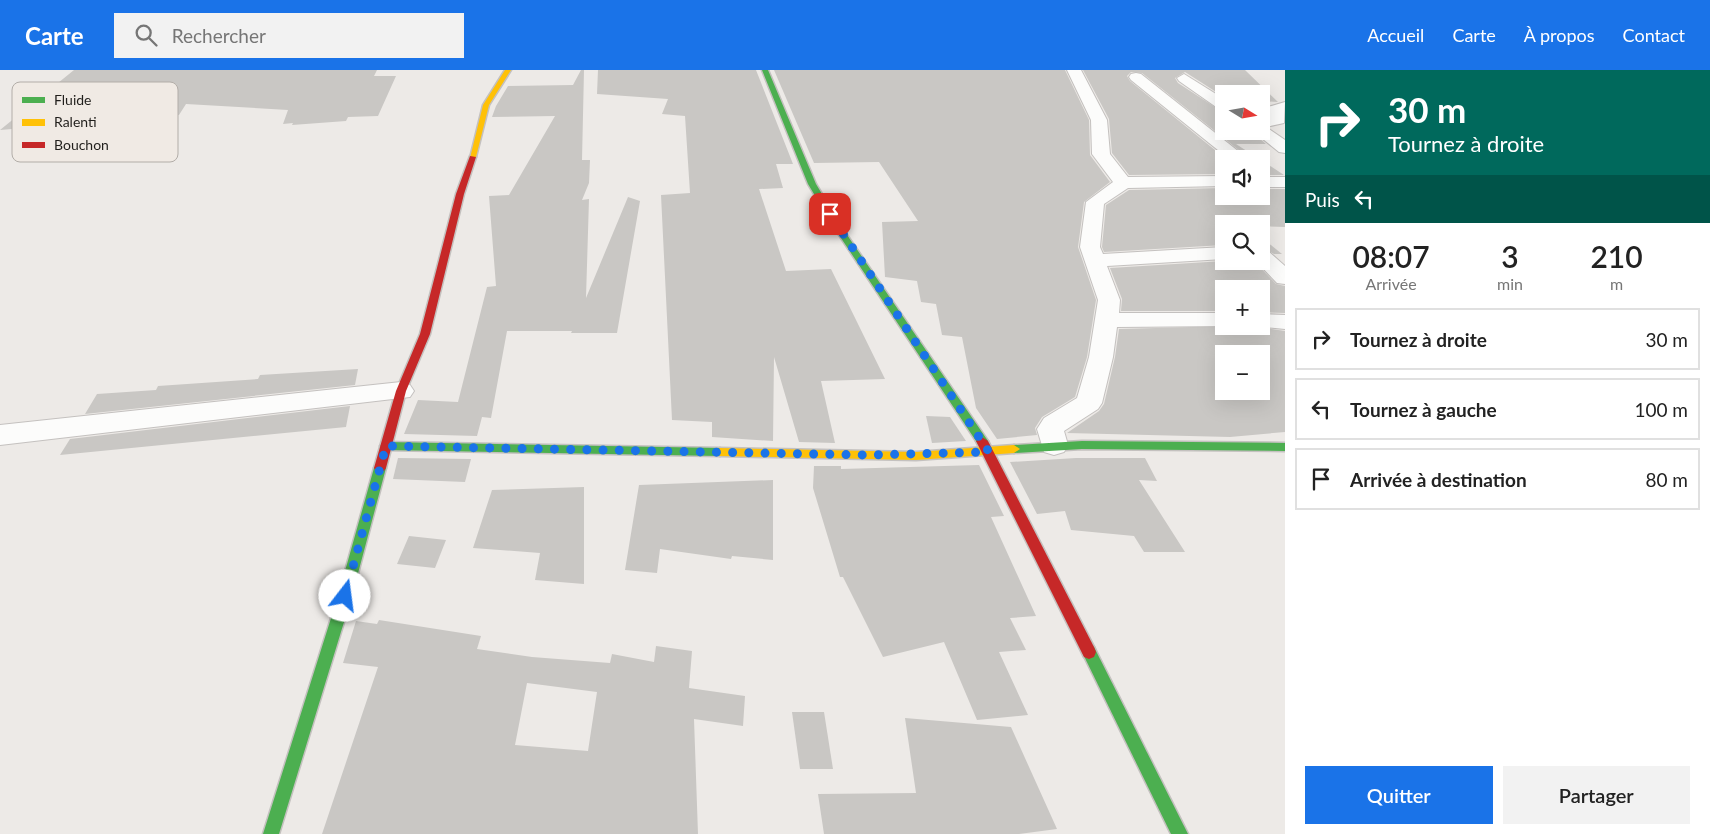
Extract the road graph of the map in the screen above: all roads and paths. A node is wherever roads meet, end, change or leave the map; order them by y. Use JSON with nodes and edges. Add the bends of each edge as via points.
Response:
{"nodes":[{"id":1,"x":508,"y":70,"type":"edge"},
{"id":2,"x":765,"y":70,"type":"edge"},
{"id":3,"x":1074,"y":70,"type":"edge"},
{"id":4,"x":1136,"y":77,"type":"dead end"},
{"id":5,"x":1184,"y":78,"type":"dead end"},
{"id":6,"x":1215,"y":100,"type":"edge"},
{"id":7,"x":1285,"y":107,"type":"edge"},
{"id":8,"x":1215,"y":110,"type":"edge"},
{"id":9,"x":1180,"y":112,"type":"junction"},
{"id":10,"x":1270,"y":122,"type":"edge"},
{"id":11,"x":1270,"y":137,"type":"edge"},
{"id":12,"x":1285,"y":148,"type":"edge"},
{"id":13,"x":1229,"y":150,"type":"edge"},
{"id":14,"x":1215,"y":181,"type":"edge"},
{"id":15,"x":1122,"y":183,"type":"junction"},
{"id":16,"x":1215,"y":253,"type":"edge"},
{"id":17,"x":1094,"y":261,"type":"junction"},
{"id":18,"x":1270,"y":264,"type":"edge"},
{"id":19,"x":1285,"y":278,"type":"edge"},
{"id":20,"x":1105,"y":320,"type":"junction"},
{"id":21,"x":1215,"y":320,"type":"edge"},
{"id":22,"x":1270,"y":321,"type":"edge"},
{"id":23,"x":1285,"y":322,"type":"edge"},
{"id":24,"x":401,"y":391,"type":"junction"},
{"id":25,"x":0,"y":435,"type":"edge"},
{"id":26,"x":1054,"y":445,"type":"junction"},
{"id":27,"x":386,"y":446,"type":"junction"},
{"id":28,"x":1285,"y":447,"type":"edge"},
{"id":29,"x":989,"y":452,"type":"junction"},
{"id":30,"x":271,"y":834,"type":"edge"},
{"id":31,"x":1180,"y":834,"type":"edge"}],
"edges":[{"from":1,"to":24,"type":"street","via":[[486,104],[425,334]]},
{"from":2,"to":29,"type":"street","via":[[812,184]]},
{"from":3,"to":15,"type":"street","via":[[1099,120],[1101,154]]},
{"from":4,"to":9,"type":"street"},
{"from":5,"to":6,"type":"street"},
{"from":7,"to":10,"type":"street","via":[[1274,110],[1276,122]]},
{"from":8,"to":9,"type":"street"},
{"from":9,"to":13,"type":"street"},
{"from":11,"to":12,"type":"street"},
{"from":14,"to":15,"type":"street"},
{"from":15,"to":17,"type":"street","via":[[1095,202],[1090,235]]},
{"from":16,"to":17,"type":"street"},
{"from":17,"to":20,"type":"street","via":[[1110,300]]},
{"from":18,"to":19,"type":"street"},
{"from":20,"to":21,"type":"street"},
{"from":20,"to":26,"type":"street","via":[[1101,356],[1090,399],[1053,425],[1050,429]]},
{"from":22,"to":23,"type":"street"},
{"from":24,"to":25,"type":"street"},
{"from":24,"to":27,"type":"street"},
{"from":26,"to":28,"type":"street"},
{"from":26,"to":29,"type":"street"},
{"from":27,"to":29,"type":"street","via":[[869,455]]},
{"from":27,"to":30,"type":"street","via":[[345,596]]},
{"from":29,"to":31,"type":"street"}]}
